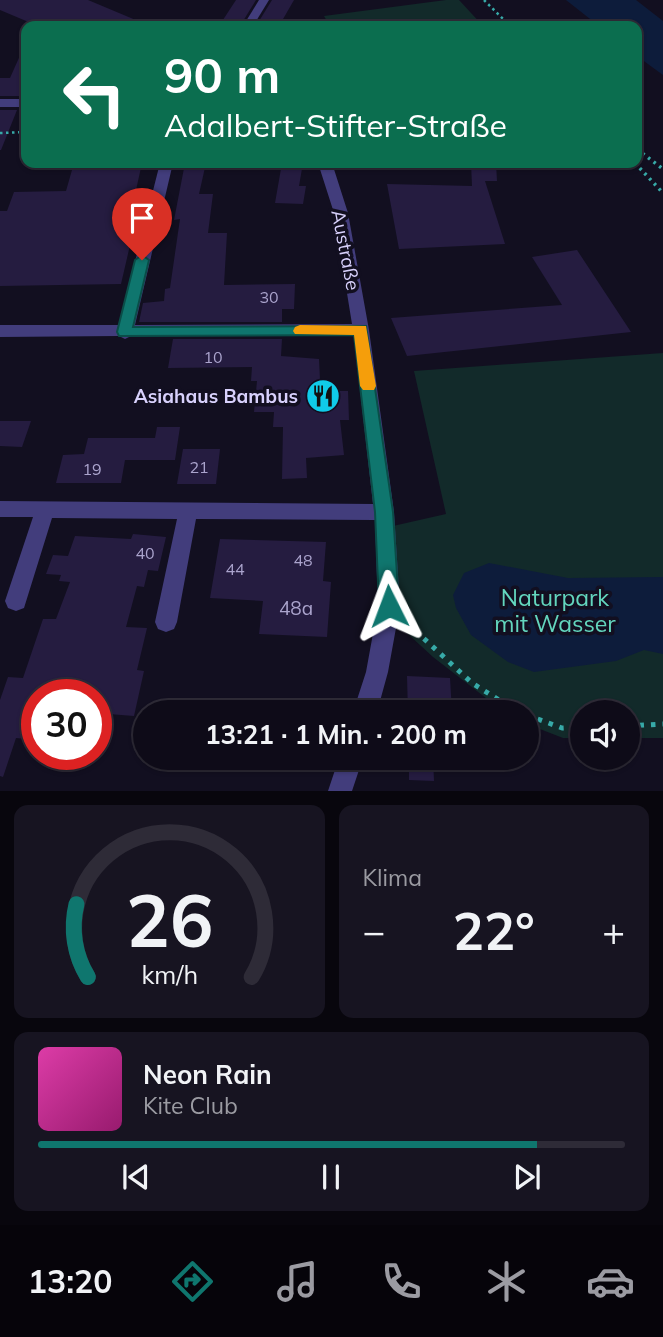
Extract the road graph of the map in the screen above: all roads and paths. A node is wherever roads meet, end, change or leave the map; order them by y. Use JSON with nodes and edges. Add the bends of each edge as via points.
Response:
{"nodes":[{"id":1,"x":264,"y":0,"type":"edge"},
{"id":2,"x":484,"y":0,"type":"edge"},
{"id":3,"x":250,"y":21,"type":"edge"},
{"id":4,"x":505,"y":21,"type":"edge"},
{"id":5,"x":0,"y":103,"type":"edge"},
{"id":6,"x":21,"y":103,"type":"edge"},
{"id":7,"x":21,"y":132,"type":"edge"},
{"id":8,"x":0,"y":133,"type":"edge"},
{"id":9,"x":642,"y":153,"type":"edge"},
{"id":10,"x":165,"y":168,"type":"edge"},
{"id":11,"x":327,"y":168,"type":"edge"},
{"id":12,"x":640,"y":168,"type":"edge"},
{"id":13,"x":663,"y":169,"type":"edge"},
{"id":14,"x":663,"y":193,"type":"edge"},
{"id":15,"x":361,"y":330,"type":"junction"},
{"id":16,"x":0,"y":331,"type":"edge"},
{"id":17,"x":125,"y":332,"type":"junction"},
{"id":18,"x":0,"y":509,"type":"edge"},
{"id":19,"x":45,"y":510,"type":"junction"},
{"id":20,"x":188,"y":511,"type":"junction"},
{"id":21,"x":384,"y":512,"type":"junction"},
{"id":22,"x":16,"y":601,"type":"dead end"},
{"id":23,"x":389,"y":606,"type":"junction"},
{"id":24,"x":166,"y":622,"type":"dead end"},
{"id":25,"x":369,"y":700,"type":"edge"},
{"id":26,"x":499,"y":700,"type":"edge"},
{"id":27,"x":539,"y":719,"type":"edge"},
{"id":28,"x":663,"y":724,"type":"edge"},
{"id":29,"x":640,"y":725,"type":"edge"},
{"id":30,"x":570,"y":728,"type":"edge"}],
"edges":[{"from":1,"to":3,"type":"street"},
{"from":2,"to":4,"type":"path"},
{"from":5,"to":6,"type":"street"},
{"from":7,"to":8,"type":"path"},
{"from":9,"to":13,"type":"path"},
{"from":10,"to":17,"type":"street"},
{"from":11,"to":15,"type":"street","name":"Austraße","via":[[341,213]]},
{"from":12,"to":14,"type":"path"},
{"from":15,"to":17,"type":"street"},
{"from":15,"to":21,"type":"street","name":"Austraße"},
{"from":16,"to":17,"type":"street"},
{"from":18,"to":19,"type":"street"},
{"from":19,"to":20,"type":"street"},
{"from":19,"to":22,"type":"street"},
{"from":20,"to":21,"type":"street"},
{"from":20,"to":24,"type":"street"},
{"from":21,"to":23,"type":"street","name":"Austraße"},
{"from":23,"to":25,"type":"street","name":"Austraße"},
{"from":23,"to":26,"type":"path","via":[[472,683]]},
{"from":27,"to":30,"type":"path"},
{"from":28,"to":29,"type":"path"}]}
